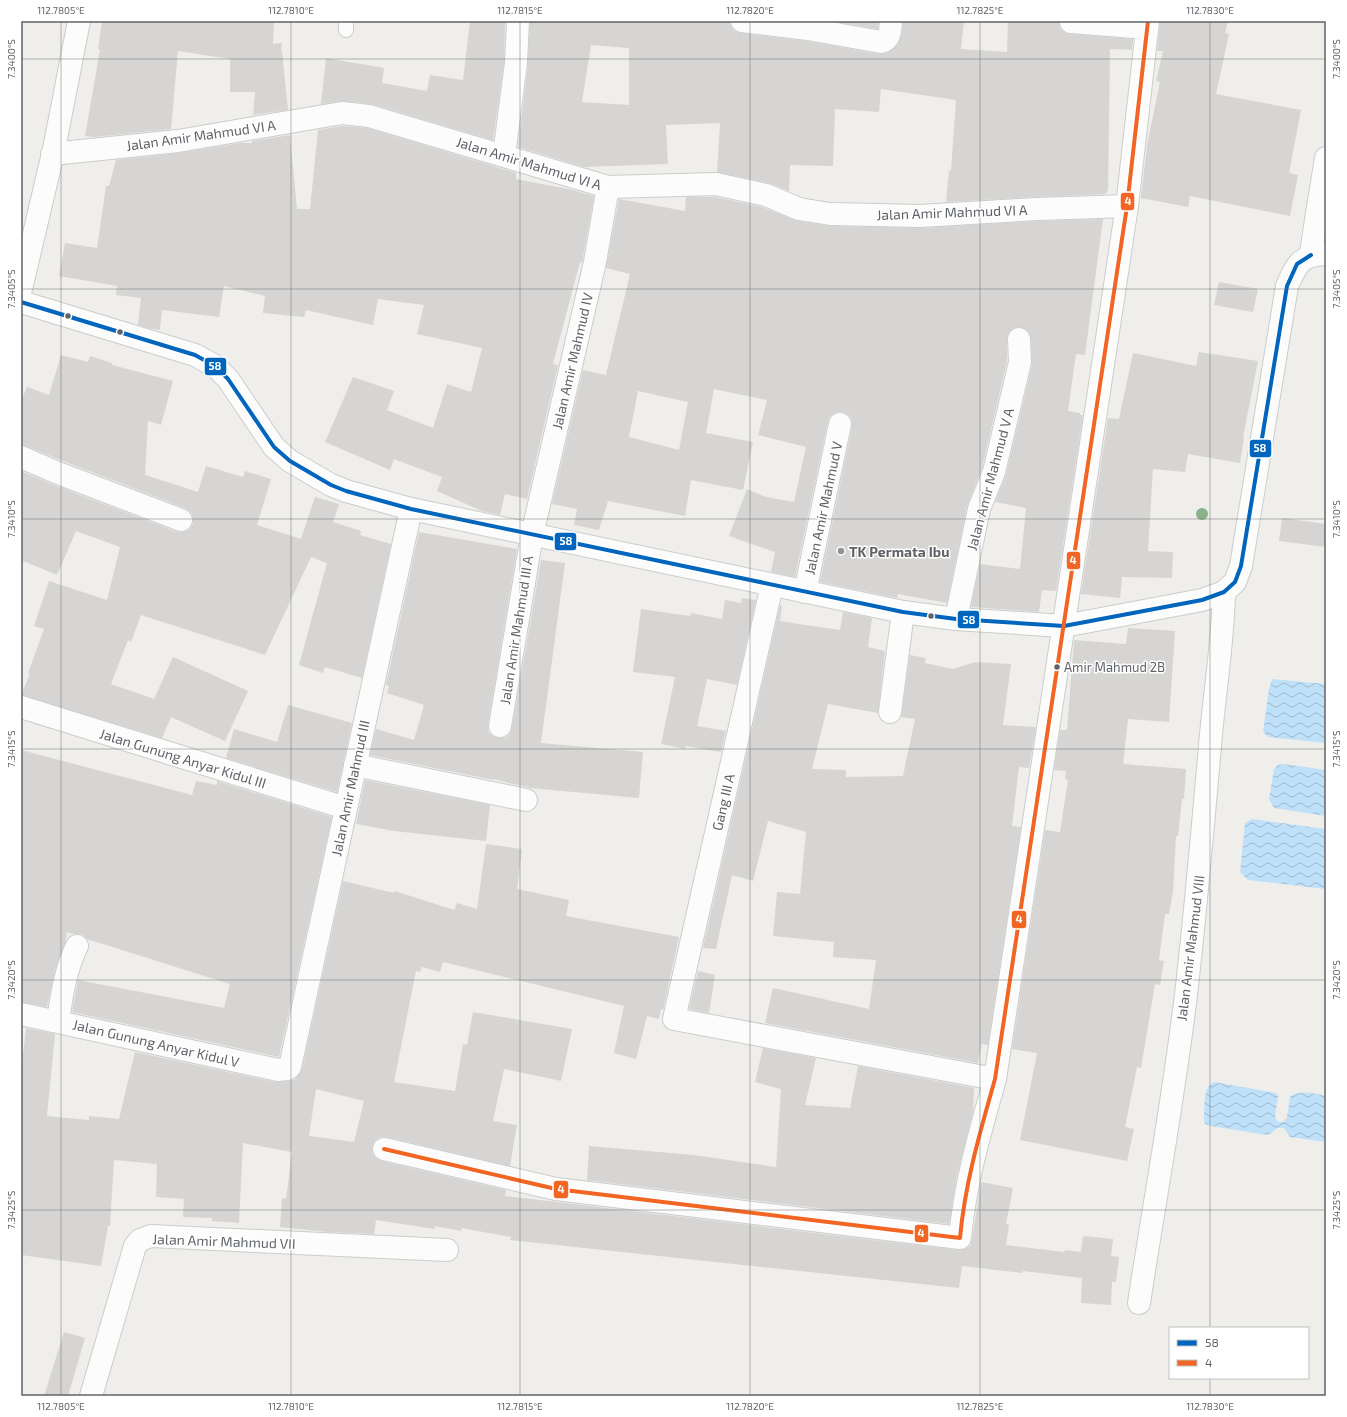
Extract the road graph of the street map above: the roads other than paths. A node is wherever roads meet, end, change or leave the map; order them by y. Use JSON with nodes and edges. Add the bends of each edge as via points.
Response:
{"nodes":[{"id":1,"x":79,"y":21,"type":"edge"},
{"id":2,"x":518,"y":21,"type":"edge"},
{"id":3,"x":742,"y":21,"type":"edge"},
{"id":4,"x":891,"y":21,"type":"edge"},
{"id":5,"x":1071,"y":22,"type":"dead end"},
{"id":6,"x":1148,"y":24,"type":"edge"},
{"id":7,"x":54,"y":146,"type":"junction"},
{"id":8,"x":504,"y":155,"type":"junction"},
{"id":9,"x":1326,"y":158,"type":"edge"},
{"id":10,"x":608,"y":186,"type":"junction"},
{"id":11,"x":1127,"y":206,"type":"junction"},
{"id":12,"x":1319,"y":254,"type":"edge"},
{"id":13,"x":21,"y":289,"type":"edge"},
{"id":14,"x":21,"y":302,"type":"edge"},
{"id":15,"x":1019,"y":339,"type":"dead end"},
{"id":16,"x":840,"y":424,"type":"dead end"},
{"id":17,"x":21,"y":457,"type":"edge"},
{"id":18,"x":411,"y":509,"type":"junction"},
{"id":19,"x":181,"y":520,"type":"dead end"},
{"id":20,"x":532,"y":534,"type":"junction"},
{"id":21,"x":772,"y":585,"type":"junction"},
{"id":22,"x":805,"y":592,"type":"junction"},
{"id":23,"x":1224,"y":592,"type":"junction"},
{"id":24,"x":903,"y":612,"type":"junction"},
{"id":25,"x":956,"y":619,"type":"junction"},
{"id":26,"x":1064,"y":626,"type":"junction"},
{"id":27,"x":21,"y":707,"type":"edge"},
{"id":28,"x":890,"y":712,"type":"dead end"},
{"id":29,"x":500,"y":726,"type":"dead end"},
{"id":30,"x":355,"y":765,"type":"junction"},
{"id":31,"x":526,"y":800,"type":"dead end"},
{"id":32,"x":346,"y":808,"type":"junction"},
{"id":33,"x":77,"y":946,"type":"dead end"},
{"id":34,"x":21,"y":1014,"type":"edge"},
{"id":35,"x":58,"y":1022,"type":"junction"},
{"id":36,"x":290,"y":1067,"type":"joint"},
{"id":37,"x":995,"y":1079,"type":"junction"},
{"id":38,"x":384,"y":1149,"type":"dead end"},
{"id":39,"x":447,"y":1250,"type":"dead end"},
{"id":40,"x":1139,"y":1303,"type":"dead end"},
{"id":41,"x":91,"y":1396,"type":"edge"}],
"edges":[{"from":1,"to":7,"type":"street"},
{"from":2,"to":8,"type":"street","via":[[516,63]]},
{"from":3,"to":4,"type":"street","via":[[881,42],[890,35]]},
{"from":5,"to":6,"type":"street"},
{"from":6,"to":11,"type":"street"},
{"from":7,"to":8,"type":"street","name":"Jalan Amir Mahmud VI A","via":[[178,140],[342,113],[369,116]]},
{"from":7,"to":13,"type":"street"},
{"from":8,"to":10,"type":"street","name":"Jalan Amir Mahmud VI A"},
{"from":9,"to":12,"type":"street","via":[[1314,231]]},
{"from":10,"to":11,"type":"street","name":"Jalan Amir Mahmud VI A","via":[[716,184],[766,195],[798,209],[830,214],[920,216]]},
{"from":10,"to":20,"type":"street","name":"Jalan Amir Mahmud IV","via":[[595,262]]},
{"from":11,"to":26,"type":"street"},
{"from":12,"to":23,"type":"street","via":[[1297,264],[1287,286],[1241,566],[1235,582]]},
{"from":14,"to":18,"type":"street","via":[[195,355],[215,366],[228,379],[274,447],[290,461],[346,491]]},
{"from":15,"to":25,"type":"street","name":"Jalan Amir Mahmud V A","via":[[1020,362],[994,472],[979,509]]},
{"from":16,"to":22,"type":"street","name":"Jalan Amir Mahmud V"},
{"from":17,"to":19,"type":"street"},
{"from":18,"to":20,"type":"street"},
{"from":18,"to":30,"type":"street","name":"Jalan Amir Mahmud III"},
{"from":20,"to":21,"type":"street"},
{"from":20,"to":29,"type":"street","name":"Jalan Amir Mahmud III A"},
{"from":21,"to":22,"type":"street"},
{"from":21,"to":37,"type":"street","name":"Gang III A","via":[[674,1019]]},
{"from":22,"to":24,"type":"street"},
{"from":23,"to":26,"type":"street","via":[[1202,600]]},
{"from":23,"to":40,"type":"street","name":"Jalan Amir Mahmud VIII","via":[[1224,614],[1187,987]]},
{"from":24,"to":25,"type":"street"},
{"from":24,"to":28,"type":"street"},
{"from":25,"to":26,"type":"street"},
{"from":26,"to":37,"type":"street"},
{"from":27,"to":32,"type":"street","name":"Jalan Gunung Anyar Kidul III"},
{"from":30,"to":31,"type":"street"},
{"from":30,"to":32,"type":"street","name":"Jalan Amir Mahmud III"},
{"from":32,"to":36,"type":"street","name":"Jalan Amir Mahmud III"},
{"from":33,"to":35,"type":"street","via":[[64,979]]},
{"from":34,"to":35,"type":"street","name":"Jalan Gunung Anyar Kidul V"},
{"from":35,"to":36,"type":"street","name":"Jalan Gunung Anyar Kidul V","via":[[278,1070]]},
{"from":37,"to":38,"type":"street","via":[[974,1154],[963,1206],[960,1238],[556,1190]]},
{"from":39,"to":41,"type":"street","name":"Jalan Amir Mahmud VII","via":[[151,1236],[145,1238],[135,1246]]}]}
